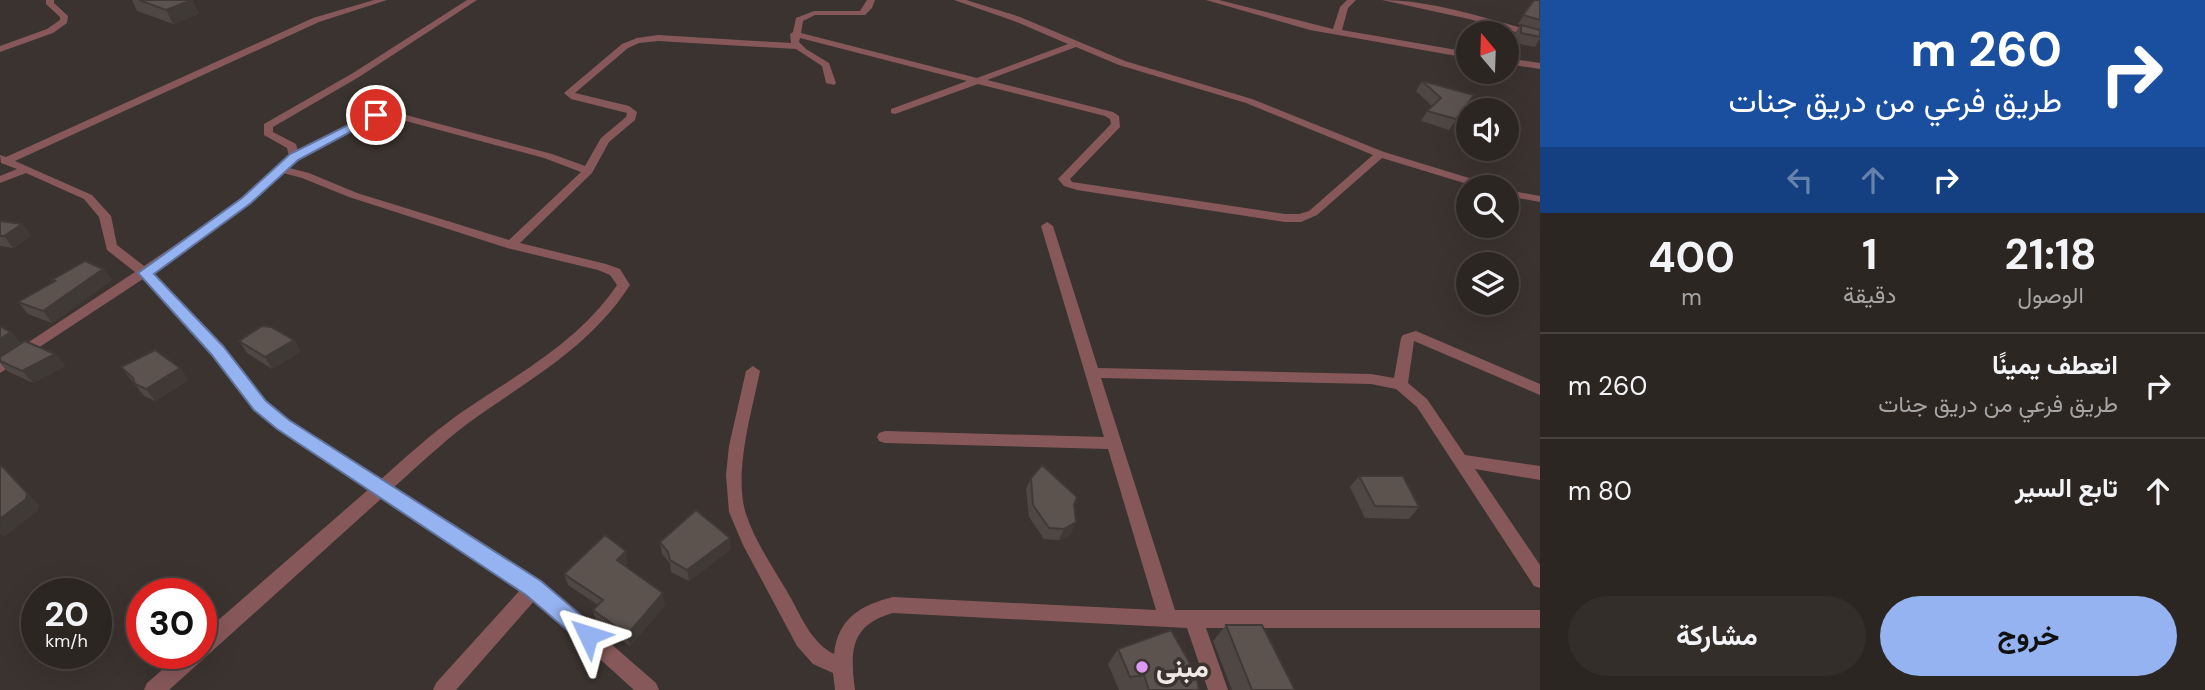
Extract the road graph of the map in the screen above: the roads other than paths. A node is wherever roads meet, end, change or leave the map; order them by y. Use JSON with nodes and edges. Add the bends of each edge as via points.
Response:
{"nodes":[{"id":1,"x":50,"y":0,"type":"edge"},
{"id":2,"x":383,"y":0,"type":"edge"},
{"id":3,"x":473,"y":0,"type":"edge"},
{"id":4,"x":871,"y":0,"type":"edge"},
{"id":5,"x":958,"y":0,"type":"edge"},
{"id":6,"x":1210,"y":0,"type":"edge"},
{"id":7,"x":1352,"y":0,"type":"edge"},
{"id":8,"x":1386,"y":0,"type":"edge"},
{"id":9,"x":1337,"y":31,"type":"junction"},
{"id":10,"x":794,"y":34,"type":"junction"},
{"id":11,"x":1540,"y":36,"type":"edge"},
{"id":12,"x":1073,"y":45,"type":"junction"},
{"id":13,"x":798,"y":46,"type":"junction"},
{"id":14,"x":0,"y":49,"type":"edge"},
{"id":15,"x":1456,"y":53,"type":"edge"},
{"id":16,"x":1519,"y":63,"type":"edge"},
{"id":17,"x":1540,"y":66,"type":"edge"},
{"id":18,"x":979,"y":79,"type":"junction"},
{"id":19,"x":831,"y":83,"type":"dead end"},
{"id":20,"x":895,"y":111,"type":"dead end"},
{"id":21,"x":1380,"y":153,"type":"junction"},
{"id":22,"x":294,"y":157,"type":"junction"},
{"id":23,"x":2,"y":160,"type":"edge"},
{"id":24,"x":27,"y":169,"type":"junction"},
{"id":25,"x":283,"y":170,"type":"junction"},
{"id":26,"x":588,"y":171,"type":"junction"},
{"id":27,"x":1456,"y":177,"type":"edge"},
{"id":28,"x":0,"y":180,"type":"edge"},
{"id":29,"x":1519,"y":195,"type":"edge"},
{"id":30,"x":1540,"y":199,"type":"edge"},
{"id":31,"x":1047,"y":226,"type":"dead end"},
{"id":32,"x":511,"y":245,"type":"junction"},
{"id":33,"x":145,"y":273,"type":"junction"},
{"id":34,"x":0,"y":368,"type":"edge"},
{"id":35,"x":753,"y":371,"type":"dead end"},
{"id":36,"x":1092,"y":373,"type":"junction"},
{"id":37,"x":1399,"y":385,"type":"junction"},
{"id":38,"x":1540,"y":390,"type":"edge"},
{"id":39,"x":885,"y":437,"type":"dead end"},
{"id":40,"x":1114,"y":443,"type":"junction"},
{"id":41,"x":1462,"y":461,"type":"junction"},
{"id":42,"x":1540,"y":473,"type":"edge"},
{"id":43,"x":381,"y":487,"type":"junction"},
{"id":44,"x":1540,"y":580,"type":"edge"},
{"id":45,"x":534,"y":588,"type":"junction"},
{"id":46,"x":1168,"y":619,"type":"junction"},
{"id":47,"x":1192,"y":619,"type":"junction"},
{"id":48,"x":1540,"y":619,"type":"edge"},
{"id":49,"x":217,"y":634,"type":"edge"},
{"id":50,"x":841,"y":667,"type":"junction"},
{"id":51,"x":178,"y":669,"type":"edge"},
{"id":52,"x":154,"y":690,"type":"edge"},
{"id":53,"x":443,"y":690,"type":"edge"},
{"id":54,"x":649,"y":690,"type":"edge"},
{"id":55,"x":845,"y":690,"type":"edge"},
{"id":56,"x":1218,"y":690,"type":"edge"}],
"edges":[{"from":1,"to":14,"type":"street","via":[[64,21],[50,31]]},
{"from":2,"to":23,"type":"street","via":[[316,20]]},
{"from":3,"to":22,"type":"street","via":[[268,126],[268,133],[292,146]]},
{"from":4,"to":10,"type":"street","via":[[862,13],[804,16]]},
{"from":5,"to":12,"type":"street","via":[[1017,19]]},
{"from":6,"to":9,"type":"street"},
{"from":7,"to":9,"type":"street","via":[[1344,7]]},
{"from":8,"to":11,"type":"street"},
{"from":9,"to":15,"type":"street"},
{"from":10,"to":13,"type":"street"},
{"from":10,"to":18,"type":"street"},
{"from":12,"to":18,"type":"street"},
{"from":12,"to":21,"type":"street","via":[[1249,101]]},
{"from":13,"to":19,"type":"street","via":[[826,65]]},
{"from":13,"to":26,"type":"street","via":[[658,38],[625,46],[569,93],[632,112],[606,140]]},
{"from":16,"to":17,"type":"street"},
{"from":18,"to":20,"type":"street"},
{"from":18,"to":21,"type":"street","via":[[1115,118],[1116,125],[1065,177],[1077,187],[1301,218],[1313,213]]},
{"from":21,"to":27,"type":"street"},
{"from":22,"to":25,"type":"street"},
{"from":22,"to":26,"type":"street","via":[[369,117],[391,114]]},
{"from":23,"to":24,"type":"street"},
{"from":24,"to":28,"type":"street"},
{"from":24,"to":33,"type":"street","via":[[88,197],[105,216],[111,247]]},
{"from":25,"to":32,"type":"street"},
{"from":25,"to":33,"type":"street"},
{"from":26,"to":32,"type":"street"},
{"from":29,"to":30,"type":"street"},
{"from":31,"to":36,"type":"street"},
{"from":32,"to":43,"type":"street","via":[[602,267],[615,272],[624,285],[612,306],[555,355],[469,412]]},
{"from":33,"to":34,"type":"street"},
{"from":33,"to":43,"type":"street","via":[[217,350],[260,405],[283,425]]},
{"from":35,"to":50,"type":"street","via":[[737,446],[737,512],[804,640],[820,657]]},
{"from":36,"to":37,"type":"street","via":[[1371,379]]},
{"from":36,"to":40,"type":"street"},
{"from":37,"to":38,"type":"street","via":[[1408,338],[1416,336]]},
{"from":37,"to":41,"type":"street","via":[[1422,403]]},
{"from":39,"to":40,"type":"street"},
{"from":40,"to":46,"type":"street"},
{"from":41,"to":42,"type":"street"},
{"from":41,"to":44,"type":"street"},
{"from":43,"to":45,"type":"street"},
{"from":43,"to":49,"type":"street"},
{"from":45,"to":53,"type":"street"},
{"from":45,"to":54,"type":"street"},
{"from":46,"to":47,"type":"street"},
{"from":46,"to":50,"type":"street","via":[[893,605],[871,611],[854,625],[843,644]]},
{"from":47,"to":48,"type":"street"},
{"from":47,"to":56,"type":"street"},
{"from":50,"to":55,"type":"street"},
{"from":51,"to":52,"type":"street"}]}
